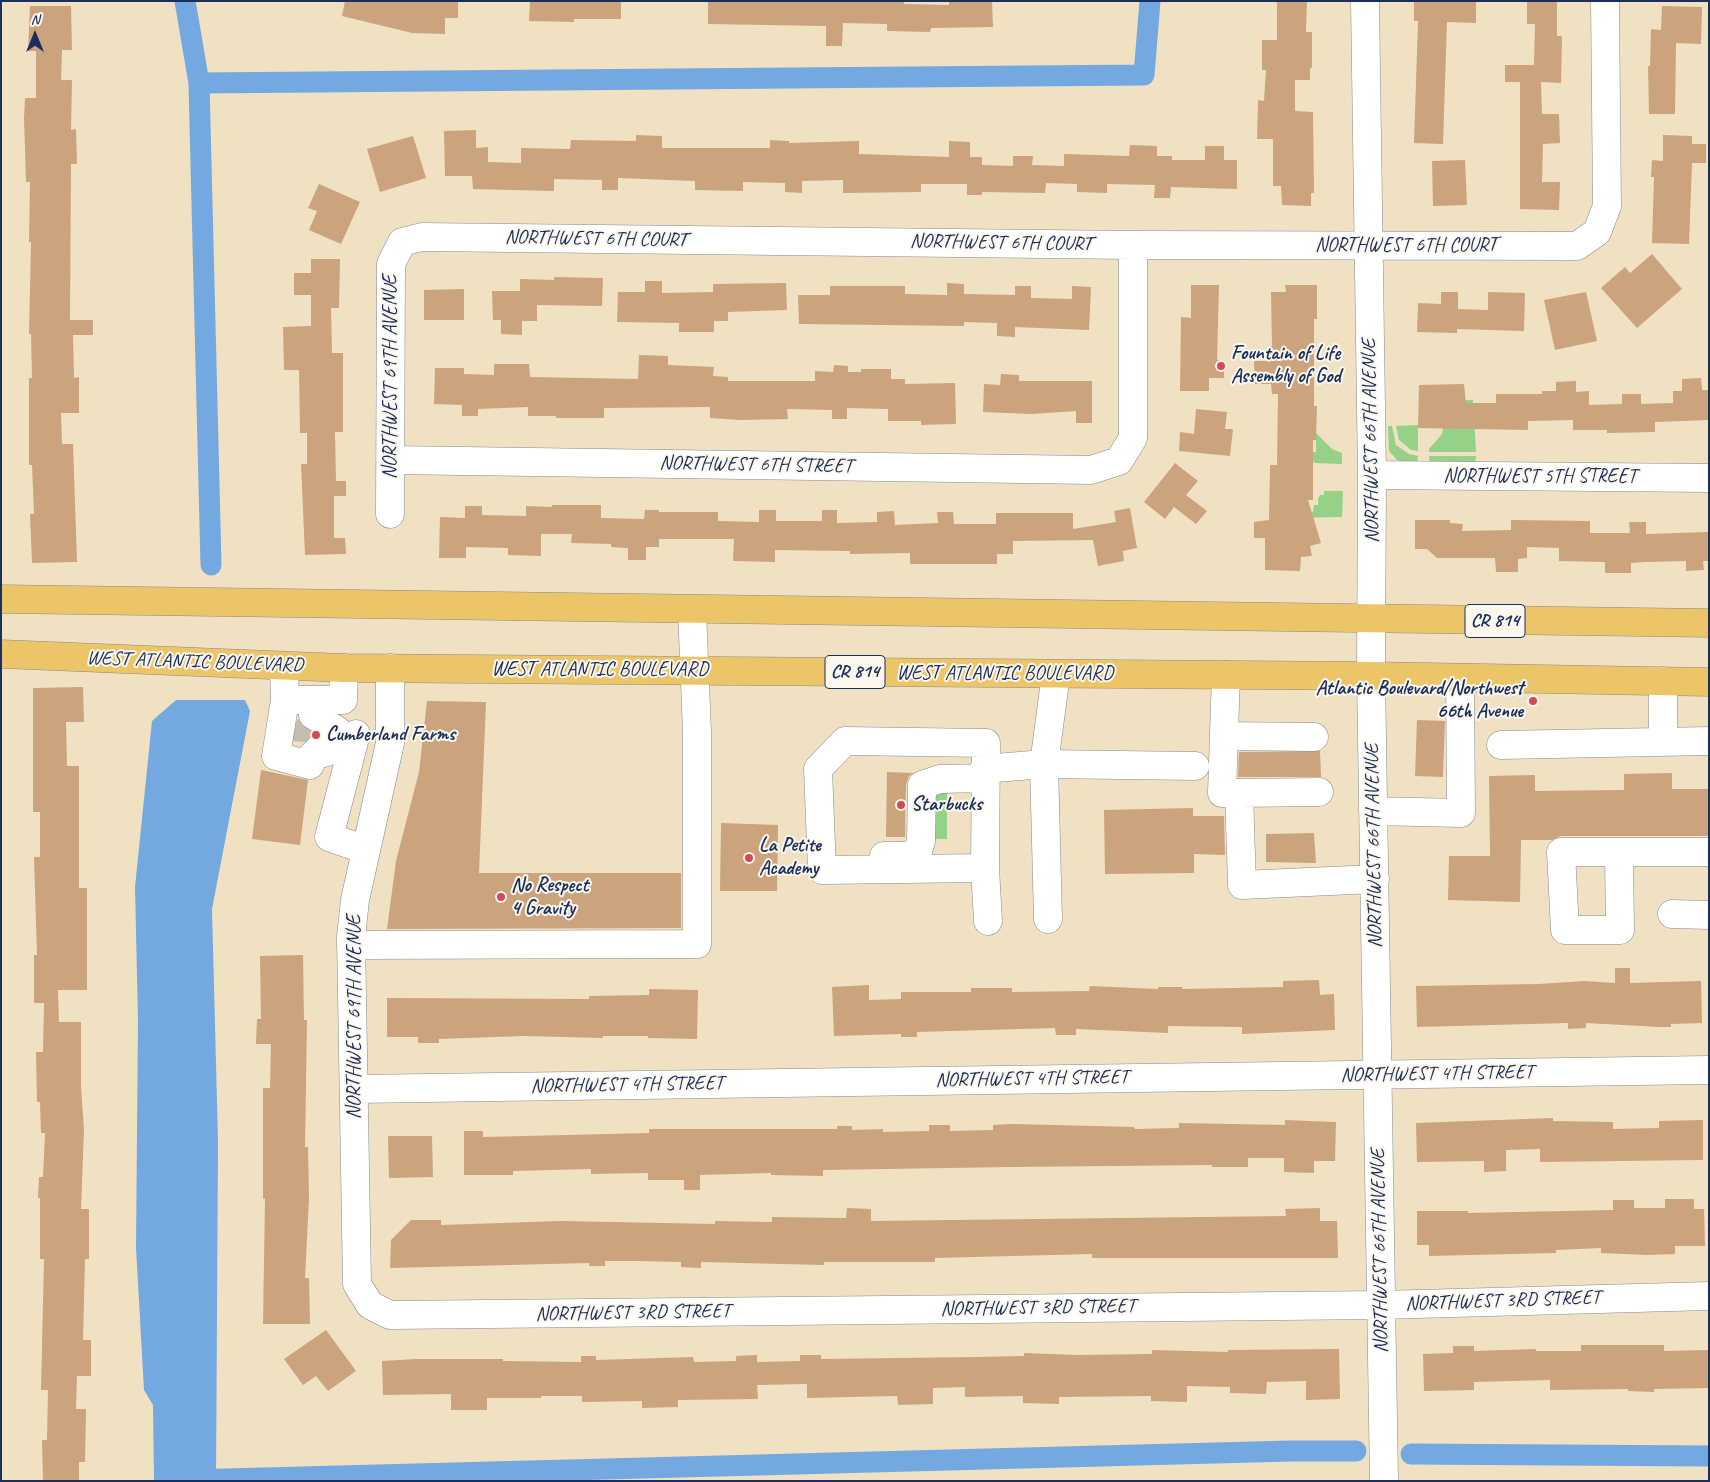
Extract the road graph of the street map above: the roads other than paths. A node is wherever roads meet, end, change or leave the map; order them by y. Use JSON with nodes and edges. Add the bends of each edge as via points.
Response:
{"nodes":[{"id":1,"x":1365,"y":1,"type":"edge"},
{"id":2,"x":1605,"y":1,"type":"edge"},
{"id":3,"x":402,"y":242,"type":"joint"},
{"id":4,"x":1133,"y":245,"type":"junction"},
{"id":5,"x":1368,"y":246,"type":"junction"},
{"id":6,"x":392,"y":460,"type":"junction"},
{"id":7,"x":1372,"y":475,"type":"junction"},
{"id":8,"x":1709,"y":478,"type":"edge"},
{"id":9,"x":390,"y":514,"type":"dead end"},
{"id":10,"x":1,"y":599,"type":"edge"},
{"id":11,"x":692,"y":610,"type":"junction"},
{"id":12,"x":1372,"y":619,"type":"junction"},
{"id":13,"x":1709,"y":623,"type":"edge"},
{"id":14,"x":1,"y":654,"type":"edge"},
{"id":15,"x":284,"y":666,"type":"junction"},
{"id":16,"x":344,"y":668,"type":"junction"},
{"id":17,"x":390,"y":668,"type":"junction"},
{"id":18,"x":693,"y":671,"type":"junction"},
{"id":19,"x":1056,"y":674,"type":"junction"},
{"id":20,"x":1226,"y":675,"type":"junction"},
{"id":21,"x":1371,"y":676,"type":"junction"},
{"id":22,"x":1460,"y":678,"type":"junction"},
{"id":23,"x":1671,"y":682,"type":"junction"},
{"id":24,"x":1709,"y":682,"type":"edge"},
{"id":25,"x":343,"y":700,"type":"junction"},
{"id":26,"x":317,"y":734,"type":"junction"},
{"id":27,"x":1224,"y":736,"type":"junction"},
{"id":28,"x":1314,"y":737,"type":"dead end"},
{"id":29,"x":1709,"y":741,"type":"edge"},
{"id":30,"x":390,"y":742,"type":"junction"},
{"id":31,"x":1671,"y":742,"type":"junction"},
{"id":32,"x":1501,"y":744,"type":"dead end"},
{"id":33,"x":1044,"y":764,"type":"junction"},
{"id":34,"x":1195,"y":766,"type":"dead end"},
{"id":35,"x":984,"y":773,"type":"junction"},
{"id":36,"x":1319,"y":792,"type":"dead end"},
{"id":37,"x":1240,"y":793,"type":"junction"},
{"id":38,"x":1373,"y":811,"type":"junction"},
{"id":39,"x":821,"y":844,"type":"junction"},
{"id":40,"x":366,"y":850,"type":"junction"},
{"id":41,"x":1709,"y":852,"type":"edge"},
{"id":42,"x":1619,"y":853,"type":"dead end"},
{"id":43,"x":985,"y":868,"type":"junction"},
{"id":44,"x":1374,"y":879,"type":"junction"},
{"id":45,"x":1672,"y":914,"type":"dead end"},
{"id":46,"x":1709,"y":915,"type":"edge"},
{"id":47,"x":1048,"y":919,"type":"dead end"},
{"id":48,"x":988,"y":921,"type":"dead end"},
{"id":49,"x":351,"y":944,"type":"junction"},
{"id":50,"x":1709,"y":1070,"type":"edge"},
{"id":51,"x":1378,"y":1074,"type":"junction"},
{"id":52,"x":355,"y":1089,"type":"junction"},
{"id":53,"x":1709,"y":1296,"type":"edge"},
{"id":54,"x":370,"y":1305,"type":"joint"},
{"id":55,"x":1381,"y":1305,"type":"junction"},
{"id":56,"x":1384,"y":1481,"type":"edge"}],
"edges":[{"from":1,"to":5,"type":"street","name":"NORTHWEST 66TH AVENUE"},
{"from":2,"to":5,"type":"street","name":"NORTHWEST 6TH COURT","via":[[1606,206],[1597,232],[1577,246]]},
{"from":3,"to":4,"type":"street","name":"NORTHWEST 6TH COURT","via":[[422,237]]},
{"from":3,"to":6,"type":"street","name":"NORTHWEST 69TH AVENUE","via":[[391,264]]},
{"from":4,"to":5,"type":"street","name":"NORTHWEST 6TH COURT"},
{"from":4,"to":6,"type":"street","name":"NORTHWEST 6TH STREET","via":[[1133,438],[1119,461],[1091,470]]},
{"from":5,"to":7,"type":"street","name":"NORTHWEST 66TH AVENUE"},
{"from":6,"to":9,"type":"street","name":"NORTHWEST 69TH AVENUE"},
{"from":7,"to":8,"type":"street","name":"NORTHWEST 5TH STREET"},
{"from":7,"to":12,"type":"street","name":"NORTHWEST 66TH AVENUE"},
{"from":10,"to":11,"type":"main road","number":"CR 814"},
{"from":11,"to":12,"type":"main road","number":"CR 814"},
{"from":11,"to":18,"type":"street"},
{"from":12,"to":13,"type":"main road","number":"CR 814"},
{"from":12,"to":21,"type":"street","name":"NORTHWEST 66TH AVENUE"},
{"from":14,"to":15,"type":"main road","name":"WEST ATLANTIC BOULEVARD","number":"CR 814"},
{"from":15,"to":16,"type":"main road","name":"WEST ATLANTIC BOULEVARD","number":"CR 814"},
{"from":15,"to":26,"type":"street"},
{"from":16,"to":17,"type":"main road","name":"WEST ATLANTIC BOULEVARD","number":"CR 814"},
{"from":16,"to":25,"type":"street"},
{"from":17,"to":18,"type":"main road","name":"WEST ATLANTIC BOULEVARD","number":"CR 814"},
{"from":17,"to":30,"type":"street","name":"NORTHWEST 69TH AVENUE"},
{"from":18,"to":19,"type":"main road","name":"WEST ATLANTIC BOULEVARD","number":"CR 814"},
{"from":18,"to":49,"type":"street","via":[[697,732],[697,944]]},
{"from":19,"to":20,"type":"main road","name":"WEST ATLANTIC BOULEVARD","number":"CR 814"},
{"from":19,"to":33,"type":"street"},
{"from":20,"to":21,"type":"main road","name":"WEST ATLANTIC BOULEVARD","number":"CR 814"},
{"from":20,"to":27,"type":"street"},
{"from":21,"to":22,"type":"main road","name":"WEST ATLANTIC BOULEVARD","number":"CR 814"},
{"from":21,"to":38,"type":"street","name":"NORTHWEST 66TH AVENUE"},
{"from":22,"to":23,"type":"main road","name":"WEST ATLANTIC BOULEVARD","number":"CR 814"},
{"from":22,"to":38,"type":"street","via":[[1461,813]]},
{"from":23,"to":24,"type":"main road","name":"WEST ATLANTIC BOULEVARD","number":"CR 814"},
{"from":23,"to":31,"type":"street"},
{"from":25,"to":26,"type":"street"},
{"from":25,"to":26,"type":"street","via":[[343,719]]},
{"from":26,"to":30,"type":"street"},
{"from":26,"to":40,"type":"street","via":[[329,837]]},
{"from":27,"to":28,"type":"street"},
{"from":27,"to":37,"type":"street","via":[[1222,793]]},
{"from":29,"to":31,"type":"street"},
{"from":30,"to":40,"type":"street","name":"NORTHWEST 69TH AVENUE"},
{"from":31,"to":32,"type":"street"},
{"from":33,"to":34,"type":"street"},
{"from":33,"to":35,"type":"street"},
{"from":33,"to":47,"type":"street"},
{"from":35,"to":39,"type":"street","via":[[922,784],[921,841],[918,851],[907,856],[850,856],[833,853]]},
{"from":35,"to":39,"type":"street","via":[[986,743],[845,741],[818,769]]},
{"from":35,"to":43,"type":"street"},
{"from":36,"to":37,"type":"street"},
{"from":37,"to":44,"type":"street","via":[[1242,885]]},
{"from":38,"to":44,"type":"street","name":"NORTHWEST 66TH AVENUE"},
{"from":39,"to":43,"type":"street","via":[[822,870]]},
{"from":40,"to":49,"type":"street","name":"NORTHWEST 69TH AVENUE","via":[[355,900]]},
{"from":41,"to":42,"type":"street"},
{"from":43,"to":48,"type":"street"},
{"from":44,"to":51,"type":"street","name":"NORTHWEST 66TH AVENUE"},
{"from":45,"to":46,"type":"street"},
{"from":49,"to":52,"type":"street","name":"NORTHWEST 69TH AVENUE"},
{"from":50,"to":51,"type":"street","name":"NORTHWEST 4TH STREET"},
{"from":51,"to":52,"type":"street","name":"NORTHWEST 4TH STREET"},
{"from":51,"to":55,"type":"street","name":"NORTHWEST 66TH AVENUE"},
{"from":52,"to":54,"type":"street","name":"NORTHWEST 69TH AVENUE","via":[[357,1284]]},
{"from":53,"to":55,"type":"street","name":"NORTHWEST 3RD STREET"},
{"from":54,"to":55,"type":"street","name":"NORTHWEST 3RD STREET","via":[[390,1315]]},
{"from":55,"to":56,"type":"street","name":"NORTHWEST 66TH AVENUE"}]}
